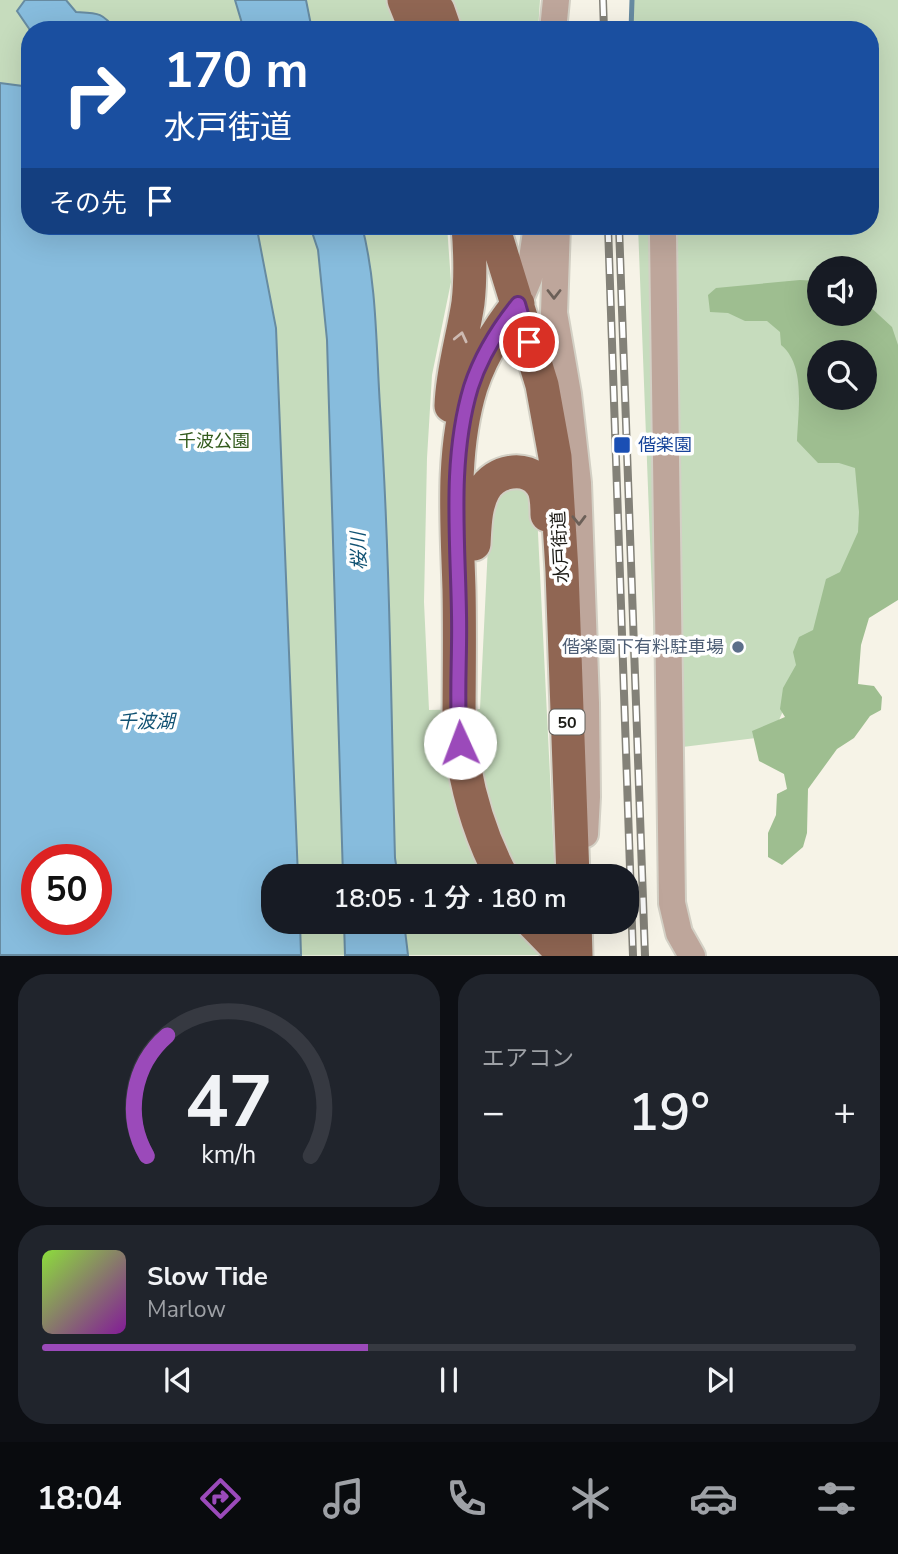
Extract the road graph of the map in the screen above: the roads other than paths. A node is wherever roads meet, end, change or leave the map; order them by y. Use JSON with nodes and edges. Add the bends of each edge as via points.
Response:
{"nodes":[{"id":1,"x":404,"y":0,"type":"edge"},
{"id":2,"x":419,"y":0,"type":"edge"},
{"id":3,"x":428,"y":0,"type":"edge"},
{"id":4,"x":559,"y":0,"type":"edge"},
{"id":5,"x":412,"y":21,"type":"edge"},
{"id":6,"x":427,"y":21,"type":"edge"},
{"id":7,"x":442,"y":21,"type":"edge"},
{"id":8,"x":555,"y":21,"type":"edge"},
{"id":9,"x":561,"y":21,"type":"edge"},
{"id":10,"x":468,"y":235,"type":"edge"},
{"id":11,"x":496,"y":235,"type":"edge"},
{"id":12,"x":536,"y":235,"type":"edge"},
{"id":13,"x":557,"y":235,"type":"edge"},
{"id":14,"x":663,"y":236,"type":"dead end"},
{"id":15,"x":518,"y":304,"type":"junction"},
{"id":16,"x":456,"y":502,"type":"junction"},
{"id":17,"x":562,"y":571,"type":"junction"},
{"id":18,"x":459,"y":617,"type":"junction"},
{"id":19,"x":496,"y":864,"type":"edge"},
{"id":20,"x":573,"y":864,"type":"edge"},
{"id":21,"x":576,"y":864,"type":"edge"},
{"id":22,"x":544,"y":934,"type":"edge"},
{"id":23,"x":575,"y":934,"type":"edge"},
{"id":24,"x":565,"y":956,"type":"edge"},
{"id":25,"x":576,"y":956,"type":"edge"},
{"id":26,"x":692,"y":956,"type":"edge"}],
"edges":[{"from":1,"to":5,"type":"main road"},
{"from":2,"to":6,"type":"main road"},
{"from":3,"to":7,"type":"main road"},
{"from":4,"to":8,"type":"street"},
{"from":4,"to":9,"type":"street"},
{"from":16,"to":10,"type":"main road","one_way":true,"via":[[449,449],[454,375],[468,303]]},
{"from":11,"to":15,"type":"main road","name":"水戸街道","number":"50"},
{"from":12,"to":15,"type":"street","via":[[530,278]]},
{"from":13,"to":21,"type":"street","one_way":true,"via":[[555,313],[578,483],[586,703],[585,833]]},
{"from":14,"to":26,"type":"street","via":[[672,903],[679,933]]},
{"from":15,"to":16,"type":"main road","via":[[499,328],[471,388]]},
{"from":15,"to":17,"type":"main road","name":"水戸街道","number":"50","via":[[550,423]]},
{"from":16,"to":18,"type":"main road"},
{"from":17,"to":18,"type":"main road","via":[[549,542],[541,484],[532,475],[502,473],[491,479],[479,503],[472,587]]},
{"from":17,"to":20,"type":"main road","name":"水戸街道","number":"50"},
{"from":18,"to":19,"type":"main road","via":[[462,757],[476,817]]},
{"from":22,"to":24,"type":"main road"},
{"from":23,"to":25,"type":"main road"}]}
